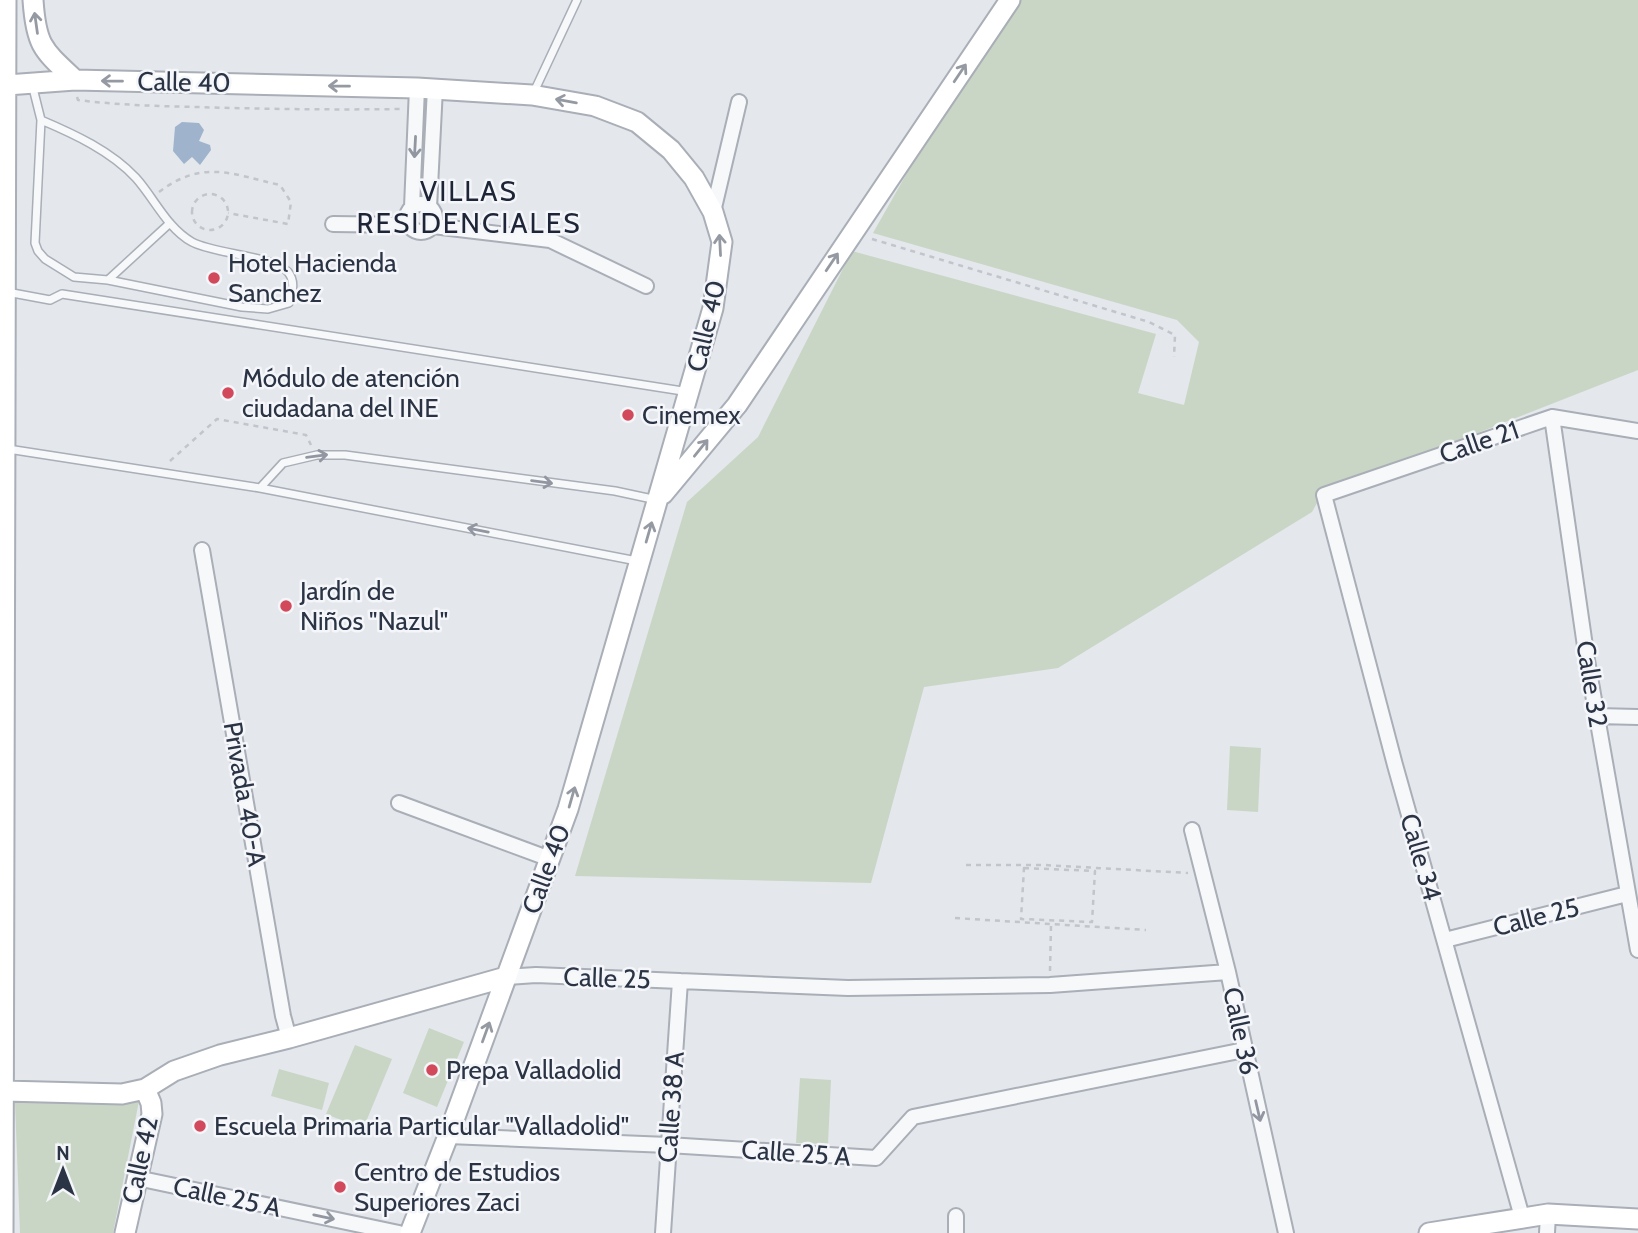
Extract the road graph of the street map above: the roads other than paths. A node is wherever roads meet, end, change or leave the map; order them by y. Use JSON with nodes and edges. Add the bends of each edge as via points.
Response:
{"nodes":[{"id":1,"x":6,"y":0,"type":"edge"},
{"id":2,"x":33,"y":0,"type":"edge"},
{"id":3,"x":577,"y":0,"type":"edge"},
{"id":4,"x":1010,"y":0,"type":"edge"},
{"id":5,"x":75,"y":80,"type":"junction"},
{"id":6,"x":32,"y":83,"type":"junction"},
{"id":7,"x":3,"y":84,"type":"edge"},
{"id":8,"x":426,"y":88,"type":"junction"},
{"id":9,"x":533,"y":95,"type":"junction"},
{"id":10,"x":739,"y":102,"type":"dead end"},
{"id":11,"x":41,"y":120,"type":"junction"},
{"id":12,"x":412,"y":207,"type":"junction"},
{"id":13,"x":429,"y":207,"type":"junction"},
{"id":14,"x":713,"y":212,"type":"junction"},
{"id":15,"x":170,"y":223,"type":"junction"},
{"id":16,"x":333,"y":224,"type":"dead end"},
{"id":17,"x":408,"y":225,"type":"junction"},
{"id":18,"x":433,"y":226,"type":"junction"},
{"id":19,"x":108,"y":280,"type":"junction"},
{"id":20,"x":646,"y":286,"type":"dead end"},
{"id":21,"x":5,"y":292,"type":"junction"},
{"id":22,"x":690,"y":392,"type":"junction"},
{"id":23,"x":1552,"y":417,"type":"junction"},
{"id":24,"x":1638,"y":431,"type":"edge"},
{"id":25,"x":4,"y":448,"type":"junction"},
{"id":26,"x":260,"y":488,"type":"junction"},
{"id":27,"x":1324,"y":495,"type":"joint"},
{"id":28,"x":658,"y":500,"type":"junction"},
{"id":29,"x":202,"y":550,"type":"dead end"},
{"id":30,"x":641,"y":562,"type":"junction"},
{"id":31,"x":1597,"y":716,"type":"junction"},
{"id":32,"x":1638,"y":717,"type":"edge"},
{"id":33,"x":399,"y":803,"type":"dead end"},
{"id":34,"x":1192,"y":830,"type":"dead end"},
{"id":35,"x":550,"y":859,"type":"junction"},
{"id":36,"x":1627,"y":894,"type":"junction"},
{"id":37,"x":1445,"y":940,"type":"junction"},
{"id":38,"x":1637,"y":944,"type":"edge"},
{"id":39,"x":1228,"y":972,"type":"junction"},
{"id":40,"x":506,"y":976,"type":"junction"},
{"id":41,"x":680,"y":981,"type":"junction"},
{"id":42,"x":289,"y":1038,"type":"junction"},
{"id":43,"x":1244,"y":1050,"type":"junction"},
{"id":44,"x":2,"y":1088,"type":"edge"},
{"id":45,"x":145,"y":1088,"type":"junction"},
{"id":46,"x":448,"y":1136,"type":"junction"},
{"id":47,"x":667,"y":1145,"type":"junction"},
{"id":48,"x":137,"y":1178,"type":"junction"},
{"id":49,"x":956,"y":1216,"type":"dead end"},
{"id":50,"x":1522,"y":1217,"type":"junction"},
{"id":51,"x":1638,"y":1219,"type":"edge"},
{"id":52,"x":1547,"y":1224,"type":"edge"},
{"id":53,"x":3,"y":1233,"type":"edge"},
{"id":54,"x":125,"y":1233,"type":"edge"},
{"id":55,"x":399,"y":1233,"type":"edge"},
{"id":56,"x":410,"y":1233,"type":"edge"},
{"id":57,"x":663,"y":1233,"type":"edge"},
{"id":58,"x":956,"y":1233,"type":"edge"},
{"id":59,"x":1286,"y":1233,"type":"edge"},
{"id":60,"x":1429,"y":1233,"type":"edge"}],
"edges":[{"from":1,"to":7,"type":"main road"},
{"from":5,"to":2,"type":"main road","one_way":true,"via":[[46,53],[37,32]]},
{"from":3,"to":9,"type":"lane"},
{"from":28,"to":4,"type":"main road","one_way":true,"via":[[737,405]]},
{"from":5,"to":6,"type":"main road","name":"Calle 40"},
{"from":8,"to":5,"type":"main road","name":"Calle 40","one_way":true},
{"from":6,"to":7,"type":"main road","name":"Calle 40"},
{"from":6,"to":11,"type":"lane"},
{"from":7,"to":21,"type":"main road"},
{"from":8,"to":9,"type":"main road","name":"Calle 40"},
{"from":8,"to":12,"type":"street","one_way":true,"via":[[417,109]]},
{"from":8,"to":13,"type":"street"},
{"from":14,"to":9,"type":"main road","name":"Calle 40","one_way":true,"via":[[671,150],[637,122],[595,106]]},
{"from":10,"to":14,"type":"street"},
{"from":11,"to":15,"type":"lane","via":[[85,139],[135,176]]},
{"from":11,"to":19,"type":"lane","via":[[38,251],[74,277]]},
{"from":12,"to":13,"type":"street"},
{"from":12,"to":17,"type":"street"},
{"from":13,"to":18,"type":"street","via":[[435,215]]},
{"from":22,"to":14,"type":"main road","name":"Calle 40","one_way":true,"via":[[719,276],[722,242]]},
{"from":15,"to":19,"type":"lane"},
{"from":15,"to":19,"type":"lane","via":[[192,242],[274,263],[288,272],[294,286],[289,303],[268,309],[242,307]]},
{"from":16,"to":17,"type":"street"},
{"from":17,"to":18,"type":"street","via":[[423,232]]},
{"from":18,"to":20,"type":"street","via":[[550,240]]},
{"from":21,"to":22,"type":"lane","via":[[50,300],[62,294]]},
{"from":21,"to":25,"type":"main road"},
{"from":22,"to":28,"type":"main road","name":"Calle 40"},
{"from":23,"to":24,"type":"street","name":"Calle 21"},
{"from":23,"to":27,"type":"street","name":"Calle 21"},
{"from":23,"to":31,"type":"street","name":"Calle 32"},
{"from":25,"to":26,"type":"lane"},
{"from":25,"to":44,"type":"main road"},
{"from":26,"to":28,"type":"lane","one_way":true,"via":[[284,464],[317,455],[345,455]]},
{"from":30,"to":26,"type":"lane","one_way":true},
{"from":27,"to":37,"type":"street","name":"Calle 34"},
{"from":30,"to":28,"type":"main road","name":"Calle 40","one_way":true},
{"from":29,"to":42,"type":"street","name":"Privada 40-A"},
{"from":35,"to":30,"type":"main road","name":"Calle 40","one_way":true},
{"from":31,"to":32,"type":"street"},
{"from":31,"to":36,"type":"street","name":"Calle 32"},
{"from":33,"to":35,"type":"street"},
{"from":34,"to":39,"type":"street","name":"Calle 36"},
{"from":35,"to":40,"type":"main road","name":"Calle 40"},
{"from":36,"to":37,"type":"street","name":"Calle 25"},
{"from":36,"to":38,"type":"street","name":"Calle 32"},
{"from":37,"to":50,"type":"street","name":"Calle 34"},
{"from":39,"to":41,"type":"street","name":"Calle 25","via":[[1050,985],[848,988]]},
{"from":39,"to":43,"type":"street","name":"Calle 36"},
{"from":40,"to":41,"type":"street","name":"Calle 25"},
{"from":40,"to":42,"type":"main road","name":"Calle 25"},
{"from":46,"to":40,"type":"main road","name":"Calle 40","one_way":true},
{"from":41,"to":47,"type":"street","name":"Calle 38 A"},
{"from":42,"to":45,"type":"main road","name":"Calle 25","via":[[197,1063]]},
{"from":43,"to":47,"type":"street","name":"Calle 25 A","via":[[913,1117],[876,1158]]},
{"from":43,"to":59,"type":"street","name":"Calle 36","one_way":true},
{"from":44,"to":45,"type":"main road","name":"Calle 25","via":[[122,1094]]},
{"from":44,"to":53,"type":"main road"},
{"from":45,"to":48,"type":"main road","name":"Calle 42","via":[[152,1114]]},
{"from":46,"to":47,"type":"street","name":"Calle 25 A"},
{"from":46,"to":56,"type":"main road","name":"Calle 40"},
{"from":47,"to":57,"type":"street","name":"Calle 38 A"},
{"from":48,"to":54,"type":"main road","name":"Calle 42"},
{"from":48,"to":55,"type":"street","name":"Calle 25 A","one_way":true},
{"from":49,"to":58,"type":"street"},
{"from":50,"to":52,"type":"main road"},
{"from":50,"to":60,"type":"main road"},
{"from":51,"to":52,"type":"main road"}]}
